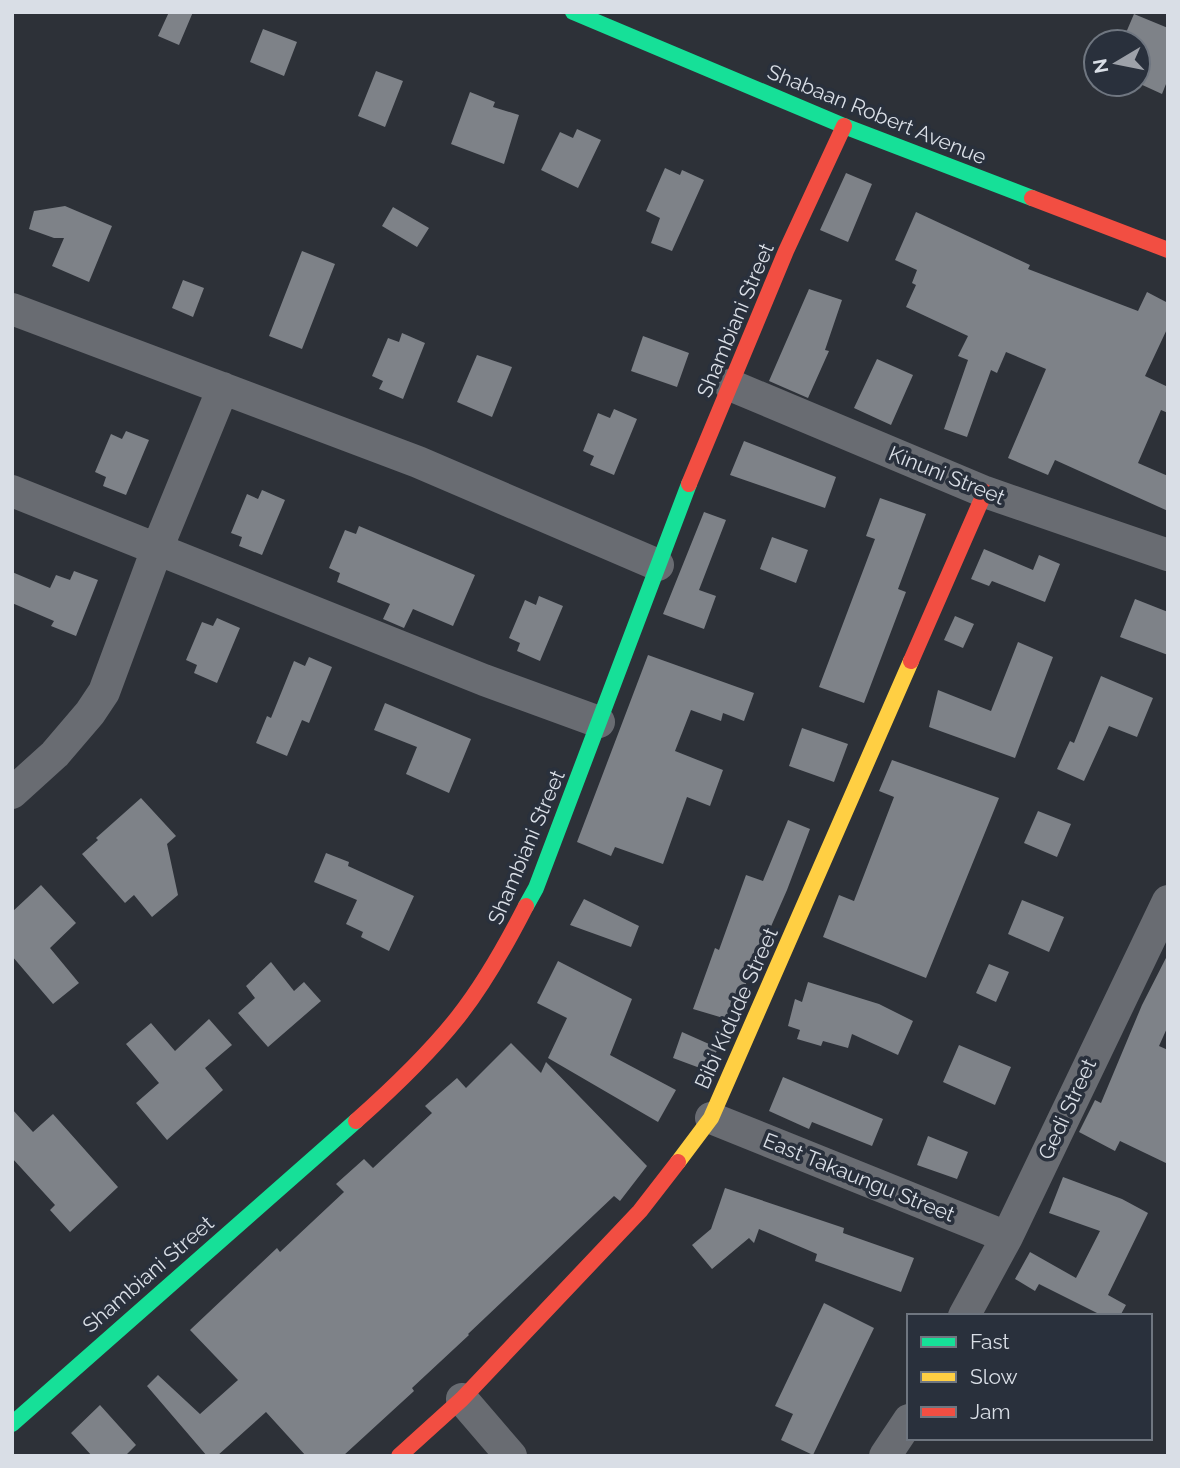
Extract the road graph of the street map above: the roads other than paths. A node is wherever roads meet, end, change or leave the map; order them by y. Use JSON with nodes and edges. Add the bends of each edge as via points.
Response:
{"nodes":[{"id":1,"x":573,"y":12,"type":"edge"},
{"id":2,"x":844,"y":126,"type":"junction"},
{"id":3,"x":1168,"y":250,"type":"edge"},
{"id":4,"x":12,"y":309,"type":"edge"},
{"id":5,"x":730,"y":385,"type":"junction"},
{"id":6,"x":223,"y":388,"type":"junction"},
{"id":7,"x":12,"y":491,"type":"edge"},
{"id":8,"x":985,"y":492,"type":"junction"},
{"id":9,"x":157,"y":549,"type":"junction"},
{"id":10,"x":1168,"y":555,"type":"edge"},
{"id":11,"x":658,"y":565,"type":"junction"},
{"id":12,"x":599,"y":722,"type":"junction"},
{"id":13,"x":12,"y":793,"type":"edge"},
{"id":14,"x":1168,"y":901,"type":"edge"},
{"id":15,"x":711,"y":1118,"type":"junction"},
{"id":16,"x":1007,"y":1237,"type":"junction"},
{"id":17,"x":965,"y":1314,"type":"edge"},
{"id":18,"x":462,"y":1399,"type":"junction"},
{"id":19,"x":907,"y":1422,"type":"edge"},
{"id":20,"x":12,"y":1424,"type":"edge"},
{"id":21,"x":399,"y":1456,"type":"edge"},
{"id":22,"x":511,"y":1456,"type":"edge"},
{"id":23,"x":885,"y":1456,"type":"edge"}],
"edges":[{"from":1,"to":2,"type":"street","name":"Shabaan Robert Avenue"},
{"from":2,"to":3,"type":"street","name":"Shabaan Robert Avenue"},
{"from":2,"to":5,"type":"street","name":"Shambiani Street"},
{"from":4,"to":6,"type":"street"},
{"from":5,"to":8,"type":"street","name":"Kinuni Street"},
{"from":5,"to":11,"type":"street","name":"Shambiani Street"},
{"from":6,"to":9,"type":"street"},
{"from":6,"to":11,"type":"street","via":[[418,462]]},
{"from":7,"to":9,"type":"street"},
{"from":8,"to":10,"type":"street","name":"Kinuni Street"},
{"from":8,"to":15,"type":"street","name":"Bibi Kidude Street"},
{"from":9,"to":12,"type":"street"},
{"from":9,"to":13,"type":"street","via":[[104,692],[55,754]]},
{"from":11,"to":12,"type":"street","name":"Shambiani Street"},
{"from":12,"to":20,"type":"street","name":"Shambiani Street","via":[[536,888],[490,971],[447,1030],[363,1116]]},
{"from":14,"to":16,"type":"street","name":"Gedi Street"},
{"from":15,"to":16,"type":"street","name":"East Takaungu Street"},
{"from":15,"to":18,"type":"street","name":"Bibi Kidude Street","via":[[640,1212]]},
{"from":16,"to":17,"type":"street","name":"Gedi Street"},
{"from":18,"to":21,"type":"street","name":"Bibi Kidude Street"},
{"from":18,"to":22,"type":"street"},
{"from":19,"to":23,"type":"street"}]}
